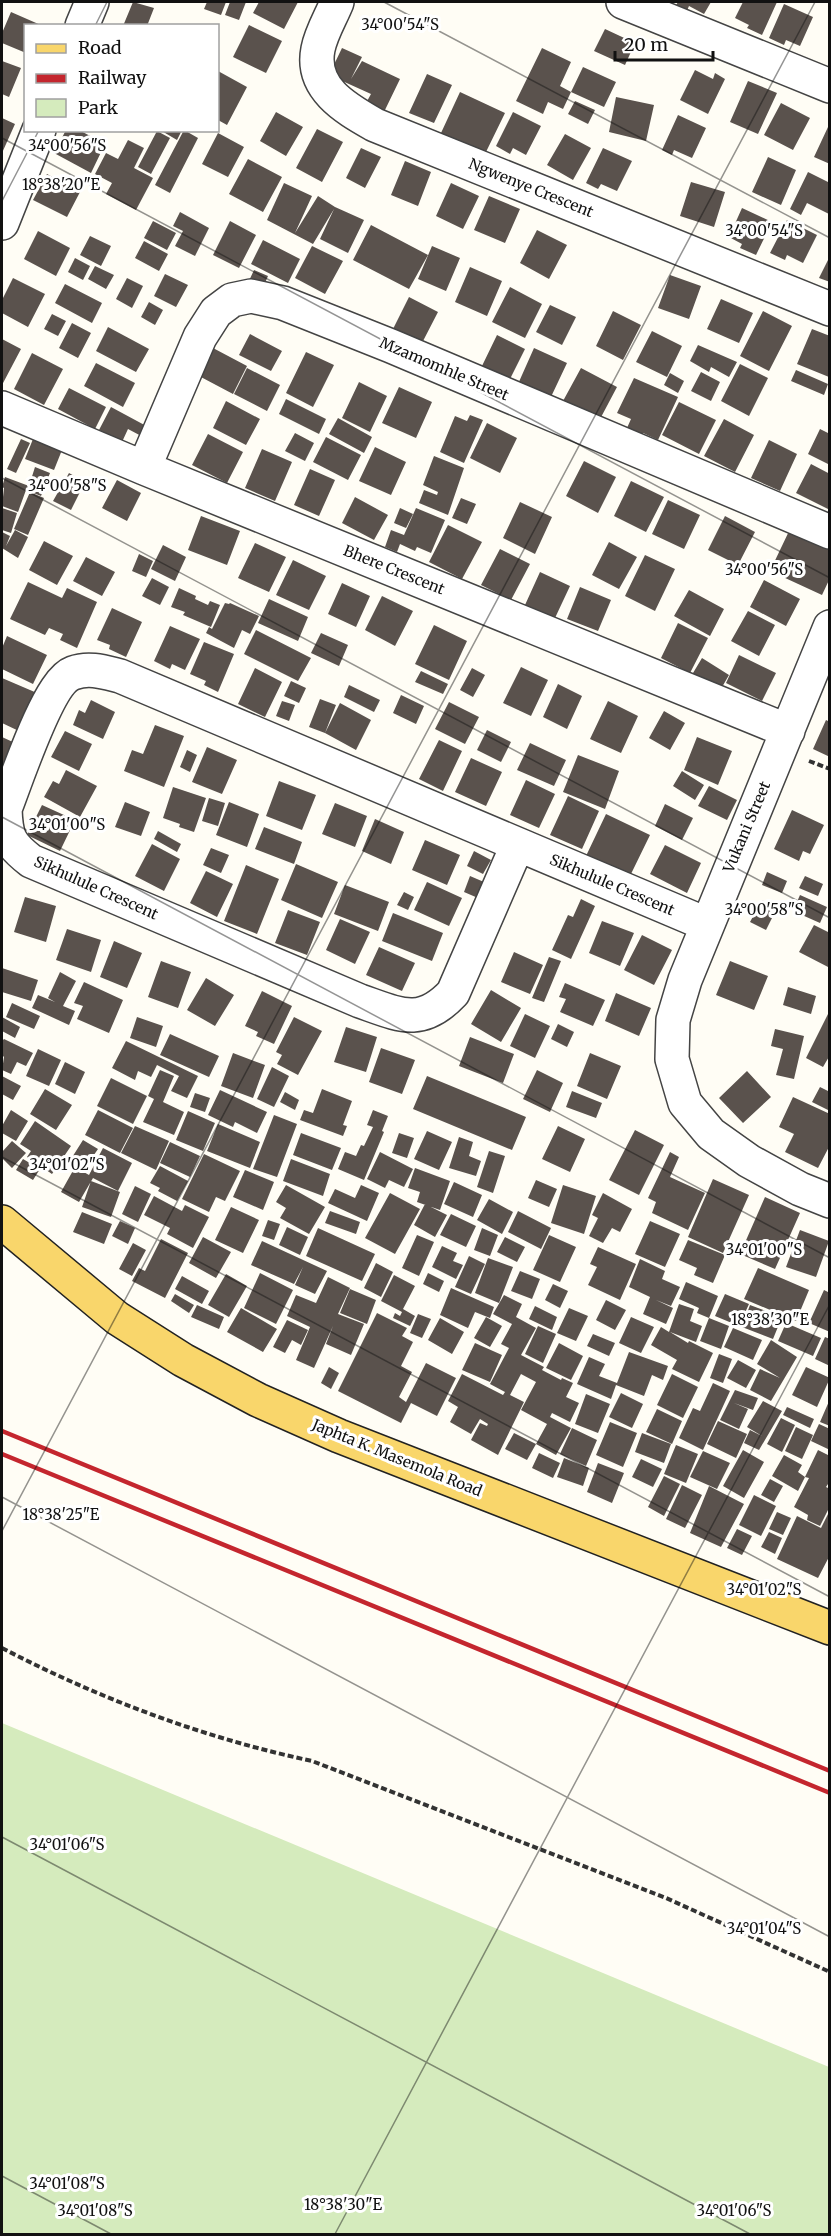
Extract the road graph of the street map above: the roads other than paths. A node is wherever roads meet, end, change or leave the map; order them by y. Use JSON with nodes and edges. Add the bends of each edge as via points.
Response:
{"nodes":[{"id":1,"x":92,"y":2,"type":"edge"},
{"id":2,"x":337,"y":2,"type":"edge"},
{"id":3,"x":623,"y":2,"type":"edge"},
{"id":4,"x":83,"y":24,"type":"edge"},
{"id":5,"x":830,"y":87,"type":"edge"},
{"id":6,"x":38,"y":132,"type":"edge"},
{"id":7,"x":2,"y":223,"type":"edge"},
{"id":8,"x":830,"y":309,"type":"edge"},
{"id":9,"x":2,"y":408,"type":"edge"},
{"id":10,"x":144,"y":468,"type":"junction"},
{"id":11,"x":830,"y":532,"type":"edge"},
{"id":12,"x":830,"y":627,"type":"edge"},
{"id":13,"x":788,"y":731,"type":"junction"},
{"id":14,"x":517,"y":846,"type":"junction"},
{"id":15,"x":706,"y":924,"type":"junction"},
{"id":16,"x":830,"y":1201,"type":"edge"},
{"id":17,"x":2,"y":1222,"type":"edge"},
{"id":18,"x":830,"y":1628,"type":"edge"}],
"edges":[{"from":1,"to":4,"type":"street"},
{"from":2,"to":8,"type":"street","name":"Ngwenye Crescent","via":[[318,49],[317,70],[325,88],[344,107],[375,125]]},
{"from":3,"to":5,"type":"street"},
{"from":6,"to":7,"type":"street"},
{"from":9,"to":10,"type":"street","name":"Bhere Crescent"},
{"from":10,"to":11,"type":"street","name":"Mzamomhle Street","via":[[200,337],[216,312],[232,300],[251,296],[283,303],[348,329]]},
{"from":10,"to":13,"type":"street","name":"Bhere Crescent"},
{"from":12,"to":13,"type":"street","name":"Vukani Street"},
{"from":13,"to":15,"type":"street","name":"Vukani Street"},
{"from":14,"to":14,"type":"street","name":"Sikhulule Crescent","via":[[120,676],[93,670],[72,673],[48,700],[5,809],[6,828],[14,847],[31,861],[396,1014],[423,1015],[453,993]]},
{"from":14,"to":15,"type":"street","name":"Sikhulule Crescent"},
{"from":15,"to":16,"type":"street","name":"Vukani Street","via":[[673,1020],[672,1059],[686,1103],[711,1134],[749,1161]]},
{"from":17,"to":18,"type":"main road","name":"Japhta K. Masemola Road","via":[[117,1318],[183,1360],[258,1400],[339,1436]]}]}
